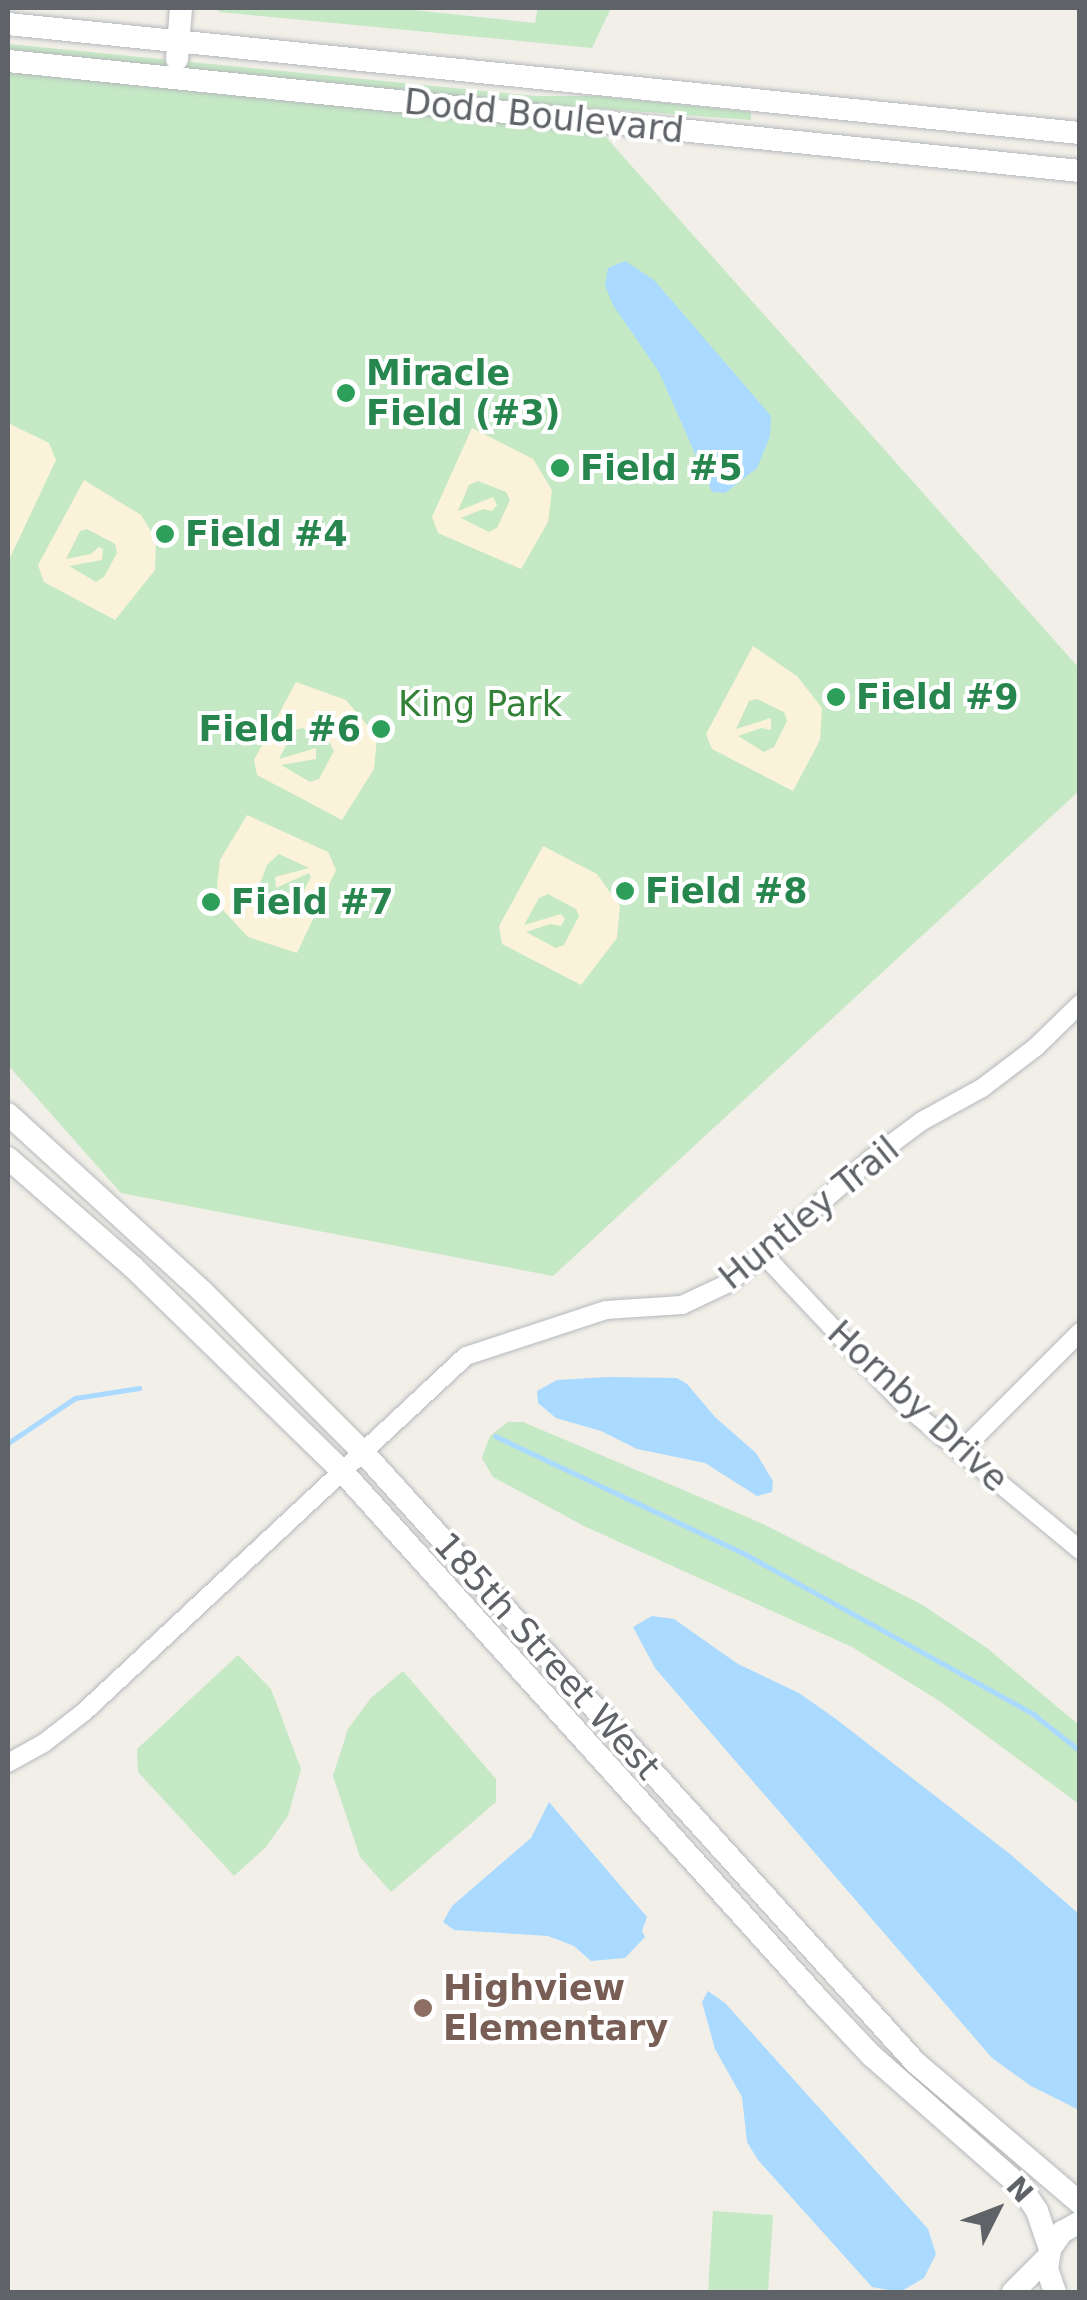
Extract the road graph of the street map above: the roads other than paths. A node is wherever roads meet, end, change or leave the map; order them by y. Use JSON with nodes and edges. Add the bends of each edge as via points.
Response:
{"nodes":[{"id":1,"x":182,"y":8,"type":"edge"},
{"id":2,"x":8,"y":24,"type":"edge"},
{"id":3,"x":178,"y":43,"type":"junction"},
{"id":4,"x":8,"y":61,"type":"edge"},
{"id":5,"x":175,"y":78,"type":"junction"},
{"id":6,"x":1080,"y":132,"type":"edge"},
{"id":7,"x":1080,"y":171,"type":"edge"},
{"id":8,"x":1080,"y":1004,"type":"edge"},
{"id":9,"x":8,"y":1114,"type":"edge"},
{"id":10,"x":8,"y":1158,"type":"edge"},
{"id":11,"x":764,"y":1255,"type":"junction"},
{"id":12,"x":1080,"y":1332,"type":"edge"},
{"id":13,"x":362,"y":1451,"type":"junction"},
{"id":14,"x":960,"y":1452,"type":"junction"},
{"id":15,"x":341,"y":1470,"type":"junction"},
{"id":16,"x":1080,"y":1550,"type":"edge"},
{"id":17,"x":8,"y":1763,"type":"edge"},
{"id":18,"x":1080,"y":2203,"type":"edge"},
{"id":19,"x":1080,"y":2222,"type":"edge"},
{"id":20,"x":1048,"y":2253,"type":"junction"},
{"id":21,"x":1014,"y":2292,"type":"edge"},
{"id":22,"x":1055,"y":2292,"type":"edge"}],
"edges":[{"from":1,"to":3,"type":"street"},
{"from":2,"to":3,"type":"street","name":"Dodd Boulevard"},
{"from":3,"to":5,"type":"street"},
{"from":3,"to":6,"type":"street","name":"Dodd Boulevard"},
{"from":4,"to":5,"type":"street","name":"Dodd Boulevard"},
{"from":5,"to":7,"type":"street","name":"Dodd Boulevard"},
{"from":8,"to":11,"type":"street","name":"Huntley Trail","via":[[982,1088],[871,1160]]},
{"from":9,"to":13,"type":"street","name":"185th Street West","via":[[204,1293]]},
{"from":10,"to":15,"type":"street","name":"185th Street West","via":[[133,1267]]},
{"from":11,"to":13,"type":"street","name":"Huntley Trail","via":[[730,1283],[682,1306],[606,1310],[466,1356]]},
{"from":11,"to":14,"type":"street","name":"Hornby Drive","via":[[906,1406]]},
{"from":12,"to":14,"type":"street"},
{"from":13,"to":15,"type":"street","name":"Huntley Trail"},
{"from":13,"to":18,"type":"street","name":"185th Street West","via":[[916,2062]]},
{"from":14,"to":16,"type":"street","name":"Hornby Drive"},
{"from":15,"to":17,"type":"street","name":"Huntley Trail","via":[[84,1712]]},
{"from":15,"to":20,"type":"street","name":"185th Street West","via":[[872,2056],[1021,2187],[1037,2212]]},
{"from":19,"to":20,"type":"street","via":[[1062,2232]]},
{"from":20,"to":21,"type":"street"},
{"from":20,"to":22,"type":"street","name":"185th Street West"}]}
